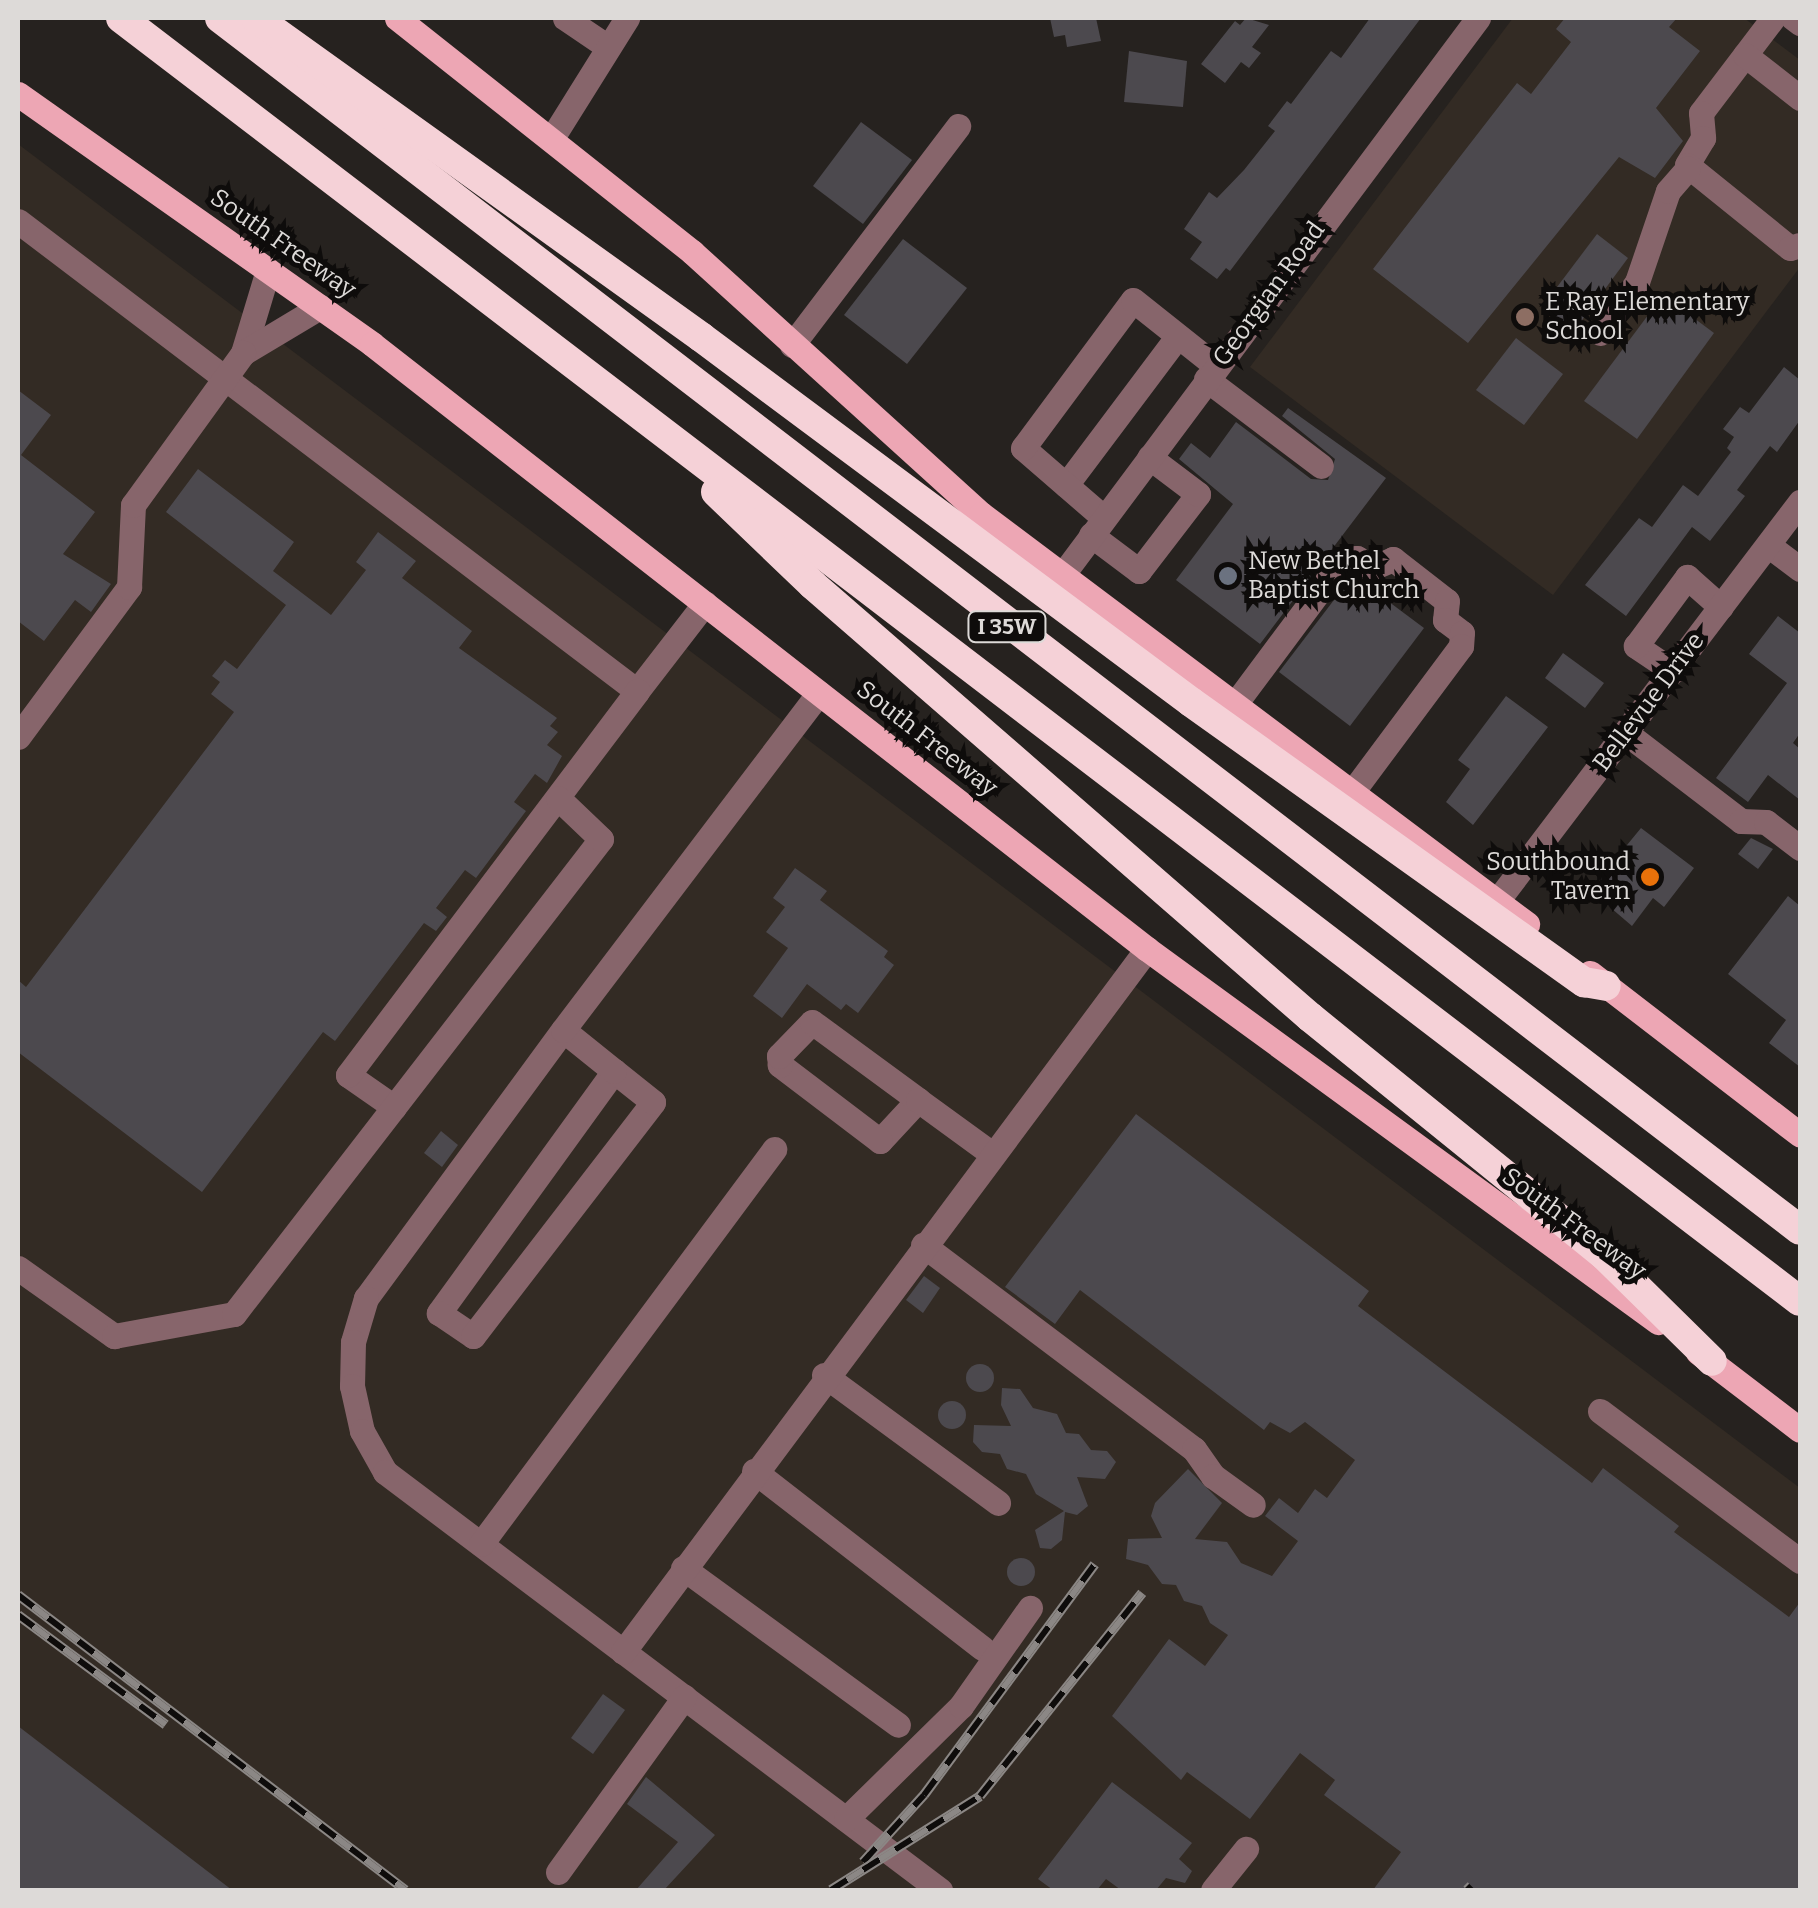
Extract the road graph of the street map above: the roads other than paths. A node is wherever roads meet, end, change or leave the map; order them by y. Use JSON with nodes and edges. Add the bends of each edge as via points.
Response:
{"nodes":[{"id":1,"x":122,"y":18,"type":"edge"},
{"id":2,"x":220,"y":18,"type":"edge"},
{"id":3,"x":256,"y":18,"type":"edge"},
{"id":4,"x":397,"y":18,"type":"edge"},
{"id":5,"x":565,"y":18,"type":"edge"},
{"id":6,"x":626,"y":18,"type":"edge"},
{"id":7,"x":1478,"y":18,"type":"edge"},
{"id":8,"x":1773,"y":18,"type":"edge"},
{"id":9,"x":1793,"y":18,"type":"edge"},
{"id":10,"x":1800,"y":23,"type":"edge"},
{"id":11,"x":608,"y":46,"type":"junction"},
{"id":12,"x":1744,"y":55,"type":"junction"},
{"id":13,"x":18,"y":94,"type":"edge"},
{"id":14,"x":1800,"y":98,"type":"edge"},
{"id":15,"x":958,"y":126,"type":"dead end"},
{"id":16,"x":552,"y":138,"type":"junction"},
{"id":17,"x":1688,"y":168,"type":"junction"},
{"id":18,"x":18,"y":221,"type":"edge"},
{"id":19,"x":1800,"y":245,"type":"edge"},
{"id":20,"x":268,"y":270,"type":"junction"},
{"id":21,"x":320,"y":307,"type":"junction"},
{"id":22,"x":1600,"y":334,"type":"dead end"},
{"id":23,"x":1178,"y":336,"type":"junction"},
{"id":24,"x":792,"y":344,"type":"junction"},
{"id":25,"x":244,"y":353,"type":"junction"},
{"id":26,"x":1211,"y":372,"type":"junction"},
{"id":27,"x":224,"y":380,"type":"junction"},
{"id":28,"x":648,"y":421,"type":"junction"},
{"id":29,"x":1149,"y":457,"type":"junction"},
{"id":30,"x":1322,"y":466,"type":"dead end"},
{"id":31,"x":1066,"y":485,"type":"junction"},
{"id":32,"x":1800,"y":502,"type":"edge"},
{"id":33,"x":1098,"y":526,"type":"junction"},
{"id":34,"x":1768,"y":544,"type":"junction"},
{"id":35,"x":1800,"y":569,"type":"edge"},
{"id":36,"x":1063,"y":574,"type":"junction"},
{"id":37,"x":704,"y":603,"type":"junction"},
{"id":38,"x":1721,"y":607,"type":"junction"},
{"id":39,"x":1673,"y":671,"type":"junction"},
{"id":40,"x":637,"y":691,"type":"junction"},
{"id":41,"x":820,"y":693,"type":"junction"},
{"id":42,"x":1235,"y":704,"type":"junction"},
{"id":43,"x":1626,"y":733,"type":"junction"},
{"id":44,"x":18,"y":737,"type":"edge"},
{"id":45,"x":564,"y":789,"type":"junction"},
{"id":46,"x":1352,"y":792,"type":"junction"},
{"id":47,"x":1800,"y":848,"type":"edge"},
{"id":48,"x":1496,"y":901,"type":"junction"},
{"id":49,"x":1147,"y":949,"type":"junction"},
{"id":50,"x":1606,"y":986,"type":"junction"},
{"id":51,"x":563,"y":1030,"type":"junction"},
{"id":52,"x":614,"y":1071,"type":"junction"},
{"id":53,"x":918,"y":1100,"type":"junction"},
{"id":54,"x":394,"y":1107,"type":"junction"},
{"id":55,"x":1800,"y":1135,"type":"edge"},
{"id":56,"x":774,"y":1150,"type":"dead end"},
{"id":57,"x":992,"y":1154,"type":"junction"},
{"id":58,"x":1800,"y":1230,"type":"edge"},
{"id":59,"x":923,"y":1245,"type":"junction"},
{"id":60,"x":18,"y":1268,"type":"edge"},
{"id":61,"x":1800,"y":1301,"type":"edge"},
{"id":62,"x":1712,"y":1362,"type":"junction"},
{"id":63,"x":824,"y":1375,"type":"junction"},
{"id":64,"x":1600,"y":1411,"type":"dead end"},
{"id":65,"x":1800,"y":1430,"type":"edge"},
{"id":66,"x":754,"y":1472,"type":"junction"},
{"id":67,"x":998,"y":1503,"type":"dead end"},
{"id":68,"x":1253,"y":1505,"type":"dead end"},
{"id":69,"x":481,"y":1544,"type":"junction"},
{"id":70,"x":1800,"y":1562,"type":"edge"},
{"id":71,"x":684,"y":1568,"type":"junction"},
{"id":72,"x":1030,"y":1608,"type":"dead end"},
{"id":73,"x":982,"y":1648,"type":"dead end"},
{"id":74,"x":623,"y":1652,"type":"junction"},
{"id":75,"x":684,"y":1697,"type":"junction"},
{"id":76,"x":898,"y":1725,"type":"dead end"},
{"id":77,"x":846,"y":1819,"type":"junction"},
{"id":78,"x":1246,"y":1848,"type":"dead end"},
{"id":79,"x":558,"y":1872,"type":"dead end"},
{"id":80,"x":940,"y":1890,"type":"edge"},
{"id":81,"x":1213,"y":1890,"type":"edge"}],
"edges":[{"from":1,"to":28,"type":"highway","number":"I 35W"},
{"from":2,"to":58,"type":"highway","number":"I 35W"},
{"from":3,"to":50,"type":"highway","via":[[701,337],[1191,702],[1584,982]]},
{"from":4,"to":16,"type":"main road"},
{"from":5,"to":11,"type":"street"},
{"from":6,"to":11,"type":"street"},
{"from":7,"to":26,"type":"street","name":"Georgian Road"},
{"from":8,"to":12,"type":"street"},
{"from":9,"to":10,"type":"street"},
{"from":11,"to":16,"type":"street"},
{"from":12,"to":14,"type":"street"},
{"from":12,"to":17,"type":"street","via":[[1701,114],[1703,138]]},
{"from":13,"to":20,"type":"main road","name":"South Freeway"},
{"from":15,"to":24,"type":"street"},
{"from":16,"to":24,"type":"main road"},
{"from":17,"to":19,"type":"street","via":[[1790,248]]},
{"from":17,"to":22,"type":"street","via":[[1668,191],[1637,282]]},
{"from":18,"to":27,"type":"street"},
{"from":20,"to":21,"type":"main road","name":"South Freeway"},
{"from":20,"to":25,"type":"street"},
{"from":21,"to":25,"type":"street"},
{"from":21,"to":37,"type":"main road","name":"South Freeway"},
{"from":23,"to":26,"type":"street"},
{"from":23,"to":31,"type":"street"},
{"from":23,"to":31,"type":"street","via":[[1133,300],[1023,448]]},
{"from":24,"to":36,"type":"main road","via":[[981,514]]},
{"from":25,"to":27,"type":"street"},
{"from":26,"to":29,"type":"street","name":"Georgian Road"},
{"from":26,"to":30,"type":"street"},
{"from":27,"to":40,"type":"street"},
{"from":27,"to":44,"type":"street","via":[[133,504],[128,588]]},
{"from":28,"to":61,"type":"highway","number":"I 35W"},
{"from":28,"to":62,"type":"highway","via":[[812,584],[1310,1017],[1604,1255]]},
{"from":29,"to":33,"type":"street","name":"Georgian Road"},
{"from":29,"to":33,"type":"street","via":[[1198,494],[1139,571]]},
{"from":31,"to":33,"type":"street"},
{"from":32,"to":34,"type":"street","name":"Bellevue Drive"},
{"from":33,"to":36,"type":"street","name":"Georgian Road"},
{"from":34,"to":35,"type":"street"},
{"from":34,"to":38,"type":"street","name":"Bellevue Drive"},
{"from":36,"to":42,"type":"main road"},
{"from":37,"to":40,"type":"street"},
{"from":37,"to":41,"type":"main road","name":"South Freeway"},
{"from":38,"to":39,"type":"street","name":"Bellevue Drive"},
{"from":38,"to":39,"type":"street","via":[[1687,577],[1636,646]]},
{"from":39,"to":43,"type":"street","name":"Bellevue Drive"},
{"from":40,"to":45,"type":"street"},
{"from":41,"to":49,"type":"main road","name":"South Freeway"},
{"from":41,"to":51,"type":"street"},
{"from":42,"to":46,"type":"main road"},
{"from":42,"to":46,"type":"street","via":[[1343,559],[1357,558],[1372,568],[1392,559],[1447,601],[1445,620],[1462,633],[1462,646]]},
{"from":43,"to":47,"type":"street","via":[[1741,820],[1766,822]]},
{"from":43,"to":48,"type":"street","name":"Bellevue Drive"},
{"from":45,"to":54,"type":"street","via":[[602,839]]},
{"from":45,"to":54,"type":"street","via":[[348,1074]]},
{"from":46,"to":48,"type":"main road"},
{"from":48,"to":50,"type":"main road"},
{"from":49,"to":57,"type":"street"},
{"from":49,"to":62,"type":"main road","name":"South Freeway"},
{"from":50,"to":55,"type":"main road"},
{"from":51,"to":52,"type":"street"},
{"from":51,"to":69,"type":"street","via":[[366,1298],[353,1342],[352,1386],[362,1431],[385,1472]]},
{"from":52,"to":52,"type":"street","via":[[653,1102],[473,1336],[439,1313]]},
{"from":53,"to":53,"type":"street","via":[[812,1022],[779,1056],[780,1065],[880,1141]]},
{"from":53,"to":57,"type":"street"},
{"from":54,"to":60,"type":"street","via":[[234,1314],[114,1336]]},
{"from":56,"to":69,"type":"street"},
{"from":57,"to":59,"type":"street"},
{"from":59,"to":63,"type":"street"},
{"from":59,"to":68,"type":"street","via":[[1194,1449],[1213,1476]]},
{"from":62,"to":65,"type":"main road","name":"South Freeway"},
{"from":63,"to":66,"type":"street"},
{"from":63,"to":67,"type":"street"},
{"from":64,"to":70,"type":"street"},
{"from":66,"to":71,"type":"street"},
{"from":66,"to":73,"type":"street"},
{"from":69,"to":74,"type":"street"},
{"from":71,"to":74,"type":"street"},
{"from":71,"to":76,"type":"street"},
{"from":72,"to":77,"type":"street","via":[[961,1706]]},
{"from":74,"to":75,"type":"street"},
{"from":75,"to":77,"type":"street"},
{"from":75,"to":79,"type":"street"},
{"from":77,"to":80,"type":"street"},
{"from":78,"to":81,"type":"street"}]}
